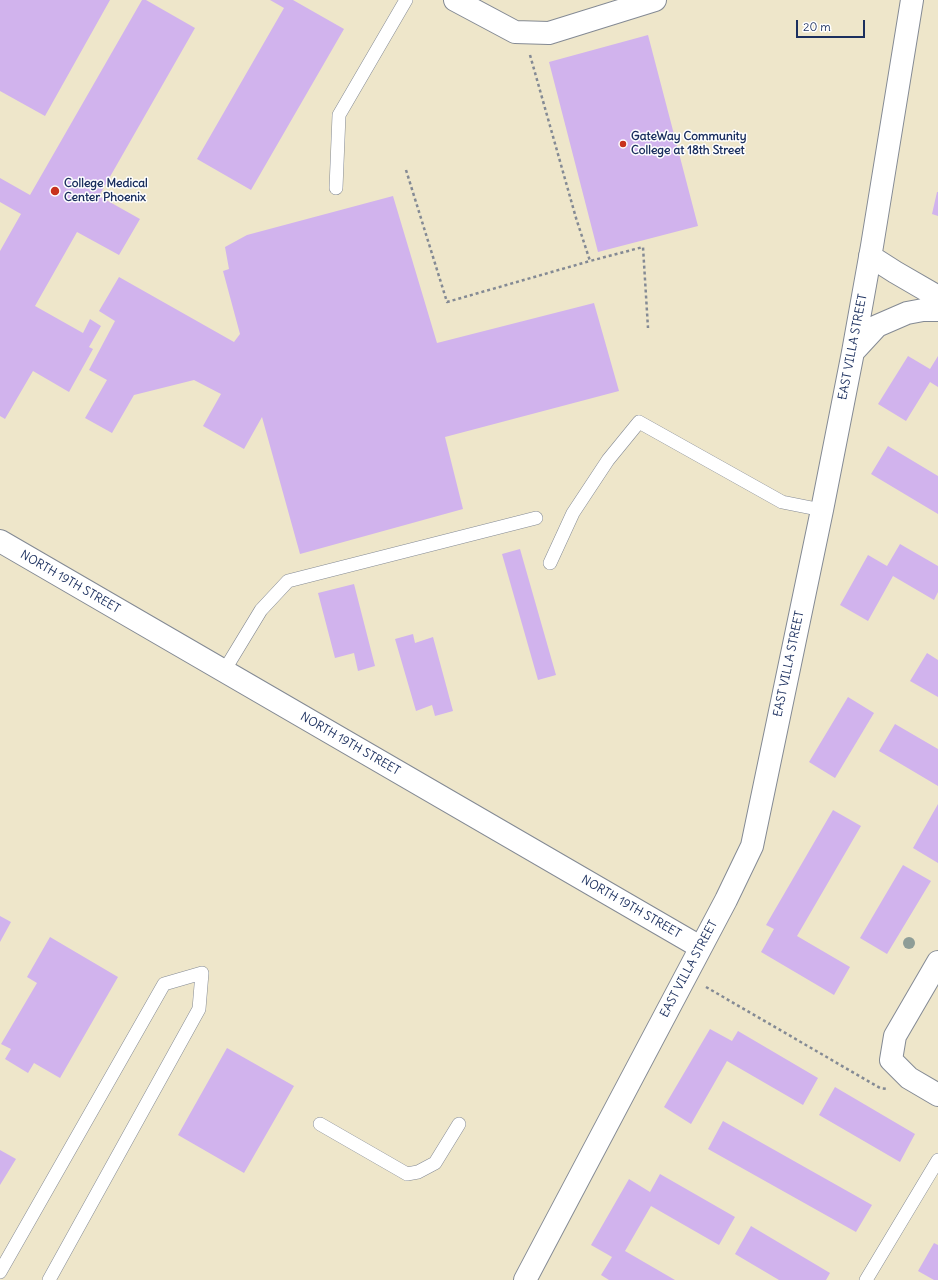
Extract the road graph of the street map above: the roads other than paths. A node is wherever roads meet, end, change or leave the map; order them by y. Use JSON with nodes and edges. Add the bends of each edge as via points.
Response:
{"nodes":[{"id":1,"x":406,"y":0,"type":"edge"},
{"id":2,"x":655,"y":0,"type":"edge"},
{"id":3,"x":912,"y":0,"type":"edge"},
{"id":4,"x":460,"y":1,"type":"edge"},
{"id":5,"x":336,"y":188,"type":"dead end"},
{"id":6,"x":870,"y":256,"type":"junction"},
{"id":7,"x":938,"y":297,"type":"edge"},
{"id":8,"x":938,"y":310,"type":"edge"},
{"id":9,"x":853,"y":352,"type":"junction"},
{"id":10,"x":822,"y":510,"type":"junction"},
{"id":11,"x":536,"y":518,"type":"dead end"},
{"id":12,"x":0,"y":542,"type":"edge"},
{"id":13,"x":550,"y":563,"type":"dead end"},
{"id":14,"x":224,"y":671,"type":"junction"},
{"id":15,"x":700,"y":947,"type":"junction"},
{"id":16,"x":938,"y":962,"type":"edge"},
{"id":17,"x":938,"y":1095,"type":"edge"},
{"id":18,"x":320,"y":1124,"type":"dead end"},
{"id":19,"x":459,"y":1124,"type":"dead end"},
{"id":20,"x":938,"y":1160,"type":"edge"},
{"id":21,"x":0,"y":1272,"type":"edge"},
{"id":22,"x":49,"y":1280,"type":"edge"},
{"id":23,"x":525,"y":1280,"type":"edge"},
{"id":24,"x":866,"y":1280,"type":"edge"}],
"edges":[{"from":1,"to":5,"type":"lane","via":[[339,115]]},
{"from":2,"to":4,"type":"street","via":[[549,33],[515,32]]},
{"from":3,"to":6,"type":"street","name":"EAST VILLA STREET"},
{"from":6,"to":7,"type":"street"},
{"from":6,"to":9,"type":"street","name":"EAST VILLA STREET"},
{"from":8,"to":9,"type":"street","via":[[907,313],[877,326]]},
{"from":9,"to":10,"type":"street","name":"EAST VILLA STREET"},
{"from":10,"to":13,"type":"lane","via":[[782,502],[638,422],[608,460],[573,513]]},
{"from":10,"to":15,"type":"street","name":"EAST VILLA STREET","via":[[752,846]]},
{"from":11,"to":14,"type":"lane","via":[[288,581],[261,610]]},
{"from":12,"to":14,"type":"street","name":"NORTH 19TH STREET"},
{"from":14,"to":15,"type":"street","name":"NORTH 19TH STREET"},
{"from":15,"to":23,"type":"street","name":"EAST VILLA STREET"},
{"from":16,"to":17,"type":"street","via":[[895,1036],[891,1060],[909,1078]]},
{"from":18,"to":19,"type":"lane","via":[[407,1174],[418,1172],[436,1163]]},
{"from":20,"to":24,"type":"lane"},
{"from":21,"to":22,"type":"lane","via":[[164,984],[202,973],[199,1009]]}]}
